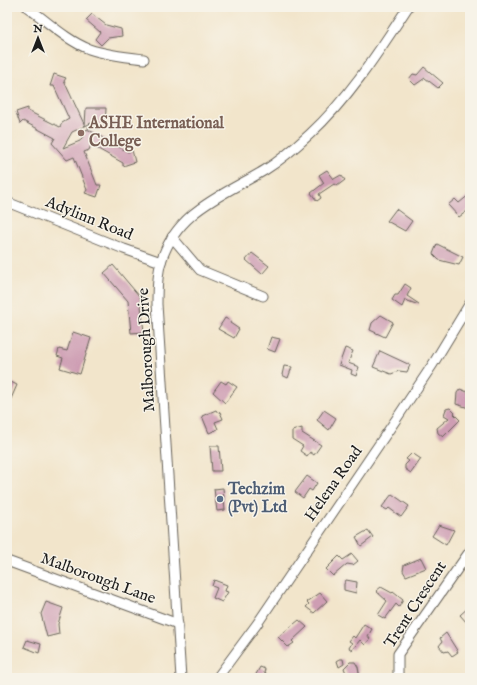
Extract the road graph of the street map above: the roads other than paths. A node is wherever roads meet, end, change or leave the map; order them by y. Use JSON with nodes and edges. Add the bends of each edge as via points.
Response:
{"nodes":[{"id":1,"x":27,"y":7,"type":"edge"},
{"id":2,"x":408,"y":7,"type":"edge"},
{"id":3,"x":144,"y":59,"type":"dead end"},
{"id":4,"x":7,"y":202,"type":"edge"},
{"id":5,"x":172,"y":237,"type":"junction"},
{"id":6,"x":161,"y":262,"type":"junction"},
{"id":7,"x":263,"y":296,"type":"dead end"},
{"id":8,"x":469,"y":305,"type":"edge"},
{"id":9,"x":470,"y":551,"type":"edge"},
{"id":10,"x":7,"y":561,"type":"edge"},
{"id":11,"x":178,"y":624,"type":"junction"},
{"id":12,"x":181,"y":678,"type":"edge"},
{"id":13,"x":217,"y":678,"type":"edge"},
{"id":14,"x":398,"y":678,"type":"edge"}],
"edges":[{"from":1,"to":3,"type":"street","via":[[89,48]]},
{"from":2,"to":5,"type":"street","name":"Malborough Drive","via":[[378,53],[322,123],[276,162],[197,209]]},
{"from":4,"to":6,"type":"street","name":"Adylinn Road"},
{"from":5,"to":6,"type":"street","name":"Malborough Drive"},
{"from":5,"to":7,"type":"street","via":[[200,270]]},
{"from":6,"to":11,"type":"street","name":"Malborough Drive","via":[[157,304]]},
{"from":8,"to":13,"type":"street","name":"Helena Road","via":[[397,418],[257,624]]},
{"from":9,"to":14,"type":"street","name":"Trent Crescent","via":[[398,654]]},
{"from":10,"to":11,"type":"street","name":"Malborough Lane"},
{"from":11,"to":12,"type":"street","name":"Malborough Drive"}]}
